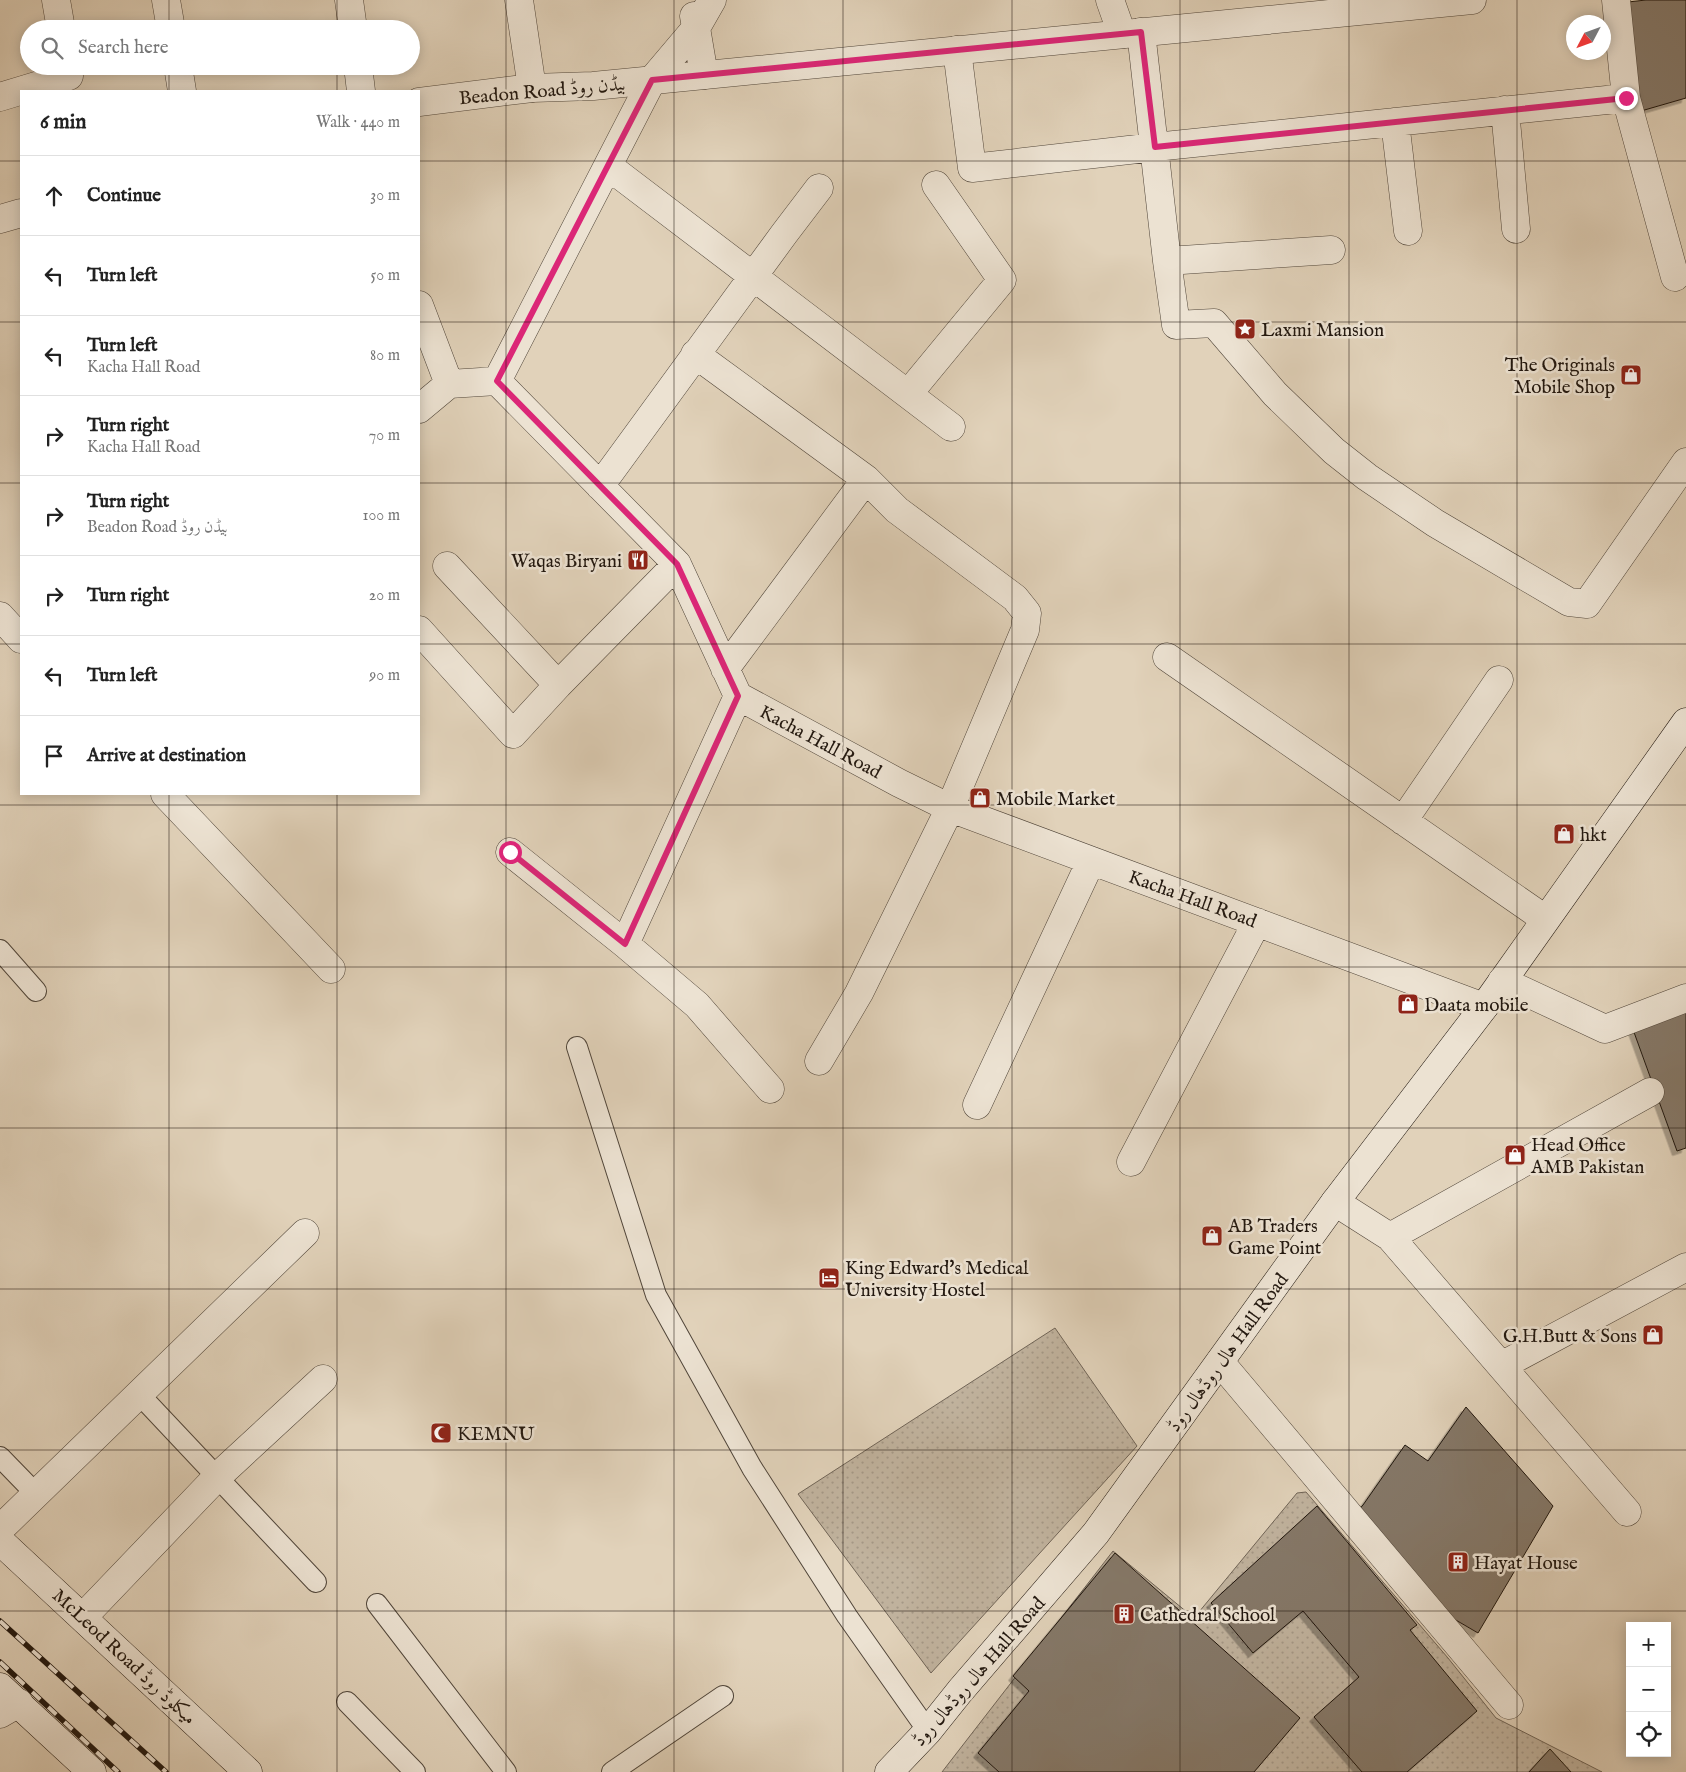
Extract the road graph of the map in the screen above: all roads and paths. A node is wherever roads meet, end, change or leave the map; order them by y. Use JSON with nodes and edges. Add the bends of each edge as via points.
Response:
{"nodes":[{"id":1,"x":56,"y":0,"type":"edge"},
{"id":2,"x":166,"y":0,"type":"edge"},
{"id":3,"x":349,"y":0,"type":"edge"},
{"id":4,"x":519,"y":0,"type":"edge"},
{"id":5,"x":691,"y":0,"type":"edge"},
{"id":6,"x":712,"y":0,"type":"edge"},
{"id":7,"x":1110,"y":0,"type":"edge"},
{"id":8,"x":1472,"y":0,"type":"edge"},
{"id":9,"x":1616,"y":0,"type":"edge"},
{"id":10,"x":1344,"y":6,"type":"edge"},
{"id":11,"x":59,"y":20,"type":"edge"},
{"id":12,"x":169,"y":20,"type":"edge"},
{"id":13,"x":352,"y":20,"type":"edge"},
{"id":14,"x":696,"y":28,"type":"junction"},
{"id":15,"x":1132,"y":33,"type":"junction"},
{"id":16,"x":957,"y":50,"type":"junction"},
{"id":17,"x":179,"y":75,"type":"edge"},
{"id":18,"x":359,"y":75,"type":"edge"},
{"id":19,"x":704,"y":75,"type":"junction"},
{"id":20,"x":70,"y":78,"type":"edge"},
{"id":21,"x":652,"y":80,"type":"junction"},
{"id":22,"x":532,"y":88,"type":"junction"},
{"id":23,"x":26,"y":90,"type":"edge"},
{"id":24,"x":182,"y":90,"type":"edge"},
{"id":25,"x":361,"y":90,"type":"edge"},
{"id":26,"x":20,"y":92,"type":"edge"},
{"id":27,"x":0,"y":97,"type":"edge"},
{"id":28,"x":1626,"y":98,"type":"junction"},
{"id":29,"x":420,"y":102,"type":"edge"},
{"id":30,"x":1505,"y":110,"type":"junction"},
{"id":31,"x":1395,"y":122,"type":"junction"},
{"id":32,"x":1155,"y":147,"type":"junction"},
{"id":33,"x":608,"y":166,"type":"junction"},
{"id":34,"x":936,"y":185,"type":"dead end"},
{"id":35,"x":820,"y":188,"type":"dead end"},
{"id":36,"x":20,"y":213,"type":"edge"},
{"id":37,"x":0,"y":219,"type":"edge"},
{"id":38,"x":1516,"y":229,"type":"dead end"},
{"id":39,"x":1408,"y":231,"type":"dead end"},
{"id":40,"x":1331,"y":250,"type":"dead end"},
{"id":41,"x":1167,"y":261,"type":"junction"},
{"id":42,"x":754,"y":277,"type":"junction"},
{"id":43,"x":1675,"y":277,"type":"dead end"},
{"id":44,"x":420,"y":308,"type":"edge"},
{"id":45,"x":695,"y":354,"type":"junction"},
{"id":46,"x":497,"y":381,"type":"junction"},
{"id":47,"x":449,"y":384,"type":"junction"},
{"id":48,"x":908,"y":394,"type":"junction"},
{"id":49,"x":420,"y":408,"type":"edge"},
{"id":50,"x":951,"y":427,"type":"dead end"},
{"id":51,"x":1686,"y":462,"type":"edge"},
{"id":52,"x":866,"y":479,"type":"junction"},
{"id":53,"x":600,"y":486,"type":"junction"},
{"id":54,"x":677,"y":564,"type":"junction"},
{"id":55,"x":447,"y":566,"type":"dead end"},
{"id":56,"x":0,"y":616,"type":"edge"},
{"id":57,"x":420,"y":631,"type":"edge"},
{"id":58,"x":20,"y":638,"type":"edge"},
{"id":59,"x":1167,"y":657,"type":"dead end"},
{"id":60,"x":725,"y":668,"type":"junction"},
{"id":61,"x":1500,"y":680,"type":"dead end"},
{"id":62,"x":558,"y":685,"type":"junction"},
{"id":63,"x":738,"y":696,"type":"junction"},
{"id":64,"x":1686,"y":722,"type":"edge"},
{"id":65,"x":166,"y":795,"type":"edge"},
{"id":66,"x":950,"y":808,"type":"junction"},
{"id":67,"x":1403,"y":821,"type":"junction"},
{"id":68,"x":510,"y":852,"type":"dead end"},
{"id":69,"x":1091,"y":860,"type":"junction"},
{"id":70,"x":1545,"y":919,"type":"junction"},
{"id":71,"x":1257,"y":922,"type":"junction"},
{"id":72,"x":625,"y":944,"type":"junction"},
{"id":73,"x":0,"y":950,"type":"edge"},
{"id":74,"x":331,"y":969,"type":"dead end"},
{"id":75,"x":1502,"y":981,"type":"junction"},
{"id":76,"x":36,"y":991,"type":"dead end"},
{"id":77,"x":1686,"y":998,"type":"edge"},
{"id":78,"x":1484,"y":1007,"type":"junction"},
{"id":79,"x":577,"y":1047,"type":"dead end"},
{"id":80,"x":819,"y":1060,"type":"dead end"},
{"id":81,"x":770,"y":1089,"type":"dead end"},
{"id":82,"x":1650,"y":1092,"type":"dead end"},
{"id":83,"x":977,"y":1106,"type":"dead end"},
{"id":84,"x":1131,"y":1162,"type":"dead end"},
{"id":85,"x":1335,"y":1202,"type":"junction"},
{"id":86,"x":305,"y":1233,"type":"dead end"},
{"id":87,"x":1390,"y":1237,"type":"junction"},
{"id":88,"x":1686,"y":1267,"type":"edge"},
{"id":89,"x":1220,"y":1362,"type":"junction"},
{"id":90,"x":1501,"y":1366,"type":"junction"},
{"id":91,"x":323,"y":1378,"type":"dead end"},
{"id":92,"x":139,"y":1394,"type":"junction"},
{"id":93,"x":0,"y":1457,"type":"edge"},
{"id":94,"x":217,"y":1477,"type":"junction"},
{"id":95,"x":36,"y":1494,"type":"junction"},
{"id":96,"x":1627,"y":1512,"type":"dead end"},
{"id":97,"x":0,"y":1529,"type":"edge"},
{"id":98,"x":0,"y":1541,"type":"edge"},
{"id":99,"x":316,"y":1582,"type":"dead end"},
{"id":100,"x":378,"y":1604,"type":"dead end"},
{"id":101,"x":83,"y":1617,"type":"junction"},
{"id":102,"x":723,"y":1696,"type":"dead end"},
{"id":103,"x":6,"y":1702,"type":"edge"},
{"id":104,"x":347,"y":1702,"type":"dead end"},
{"id":105,"x":1509,"y":1705,"type":"dead end"},
{"id":106,"x":928,"y":1731,"type":"junction"},
{"id":107,"x":92,"y":1772,"type":"edge"},
{"id":108,"x":248,"y":1772,"type":"edge"},
{"id":109,"x":415,"y":1772,"type":"edge"},
{"id":110,"x":506,"y":1772,"type":"edge"},
{"id":111,"x":612,"y":1772,"type":"edge"},
{"id":112,"x":889,"y":1772,"type":"edge"}],
"edges":[{"from":1,"to":11,"type":"street"},
{"from":2,"to":12,"type":"street"},
{"from":3,"to":13,"type":"street"},
{"from":4,"to":22,"type":"street"},
{"from":5,"to":14,"type":"street"},
{"from":6,"to":14,"type":"street"},
{"from":7,"to":15,"type":"street"},
{"from":8,"to":10,"type":"street","name":"Beadon Road بیڈن روڈ"},
{"from":9,"to":28,"type":"street"},
{"from":10,"to":15,"type":"street","name":"Beadon Road بیڈن روڈ"},
{"from":14,"to":19,"type":"street"},
{"from":14,"to":21,"type":"street"},
{"from":15,"to":16,"type":"street","name":"Beadon Road بیڈن روڈ"},
{"from":15,"to":32,"type":"street"},
{"from":16,"to":19,"type":"street","name":"Beadon Road بیڈن روڈ"},
{"from":16,"to":32,"type":"street","via":[[972,168]]},
{"from":17,"to":24,"type":"street"},
{"from":18,"to":25,"type":"street"},
{"from":19,"to":21,"type":"street","name":"Beadon Road بیڈن روڈ"},
{"from":20,"to":23,"type":"street"},
{"from":21,"to":22,"type":"street","name":"Beadon Road بیڈن روڈ"},
{"from":21,"to":33,"type":"street"},
{"from":22,"to":29,"type":"street","name":"Beadon Road بیڈن روڈ"},
{"from":26,"to":27,"type":"street"},
{"from":28,"to":30,"type":"street"},
{"from":28,"to":43,"type":"street"},
{"from":30,"to":31,"type":"street"},
{"from":30,"to":38,"type":"street"},
{"from":31,"to":32,"type":"street"},
{"from":31,"to":39,"type":"street"},
{"from":32,"to":41,"type":"street"},
{"from":33,"to":42,"type":"street"},
{"from":33,"to":46,"type":"street"},
{"from":34,"to":48,"type":"street","via":[[1002,280]]},
{"from":35,"to":42,"type":"street"},
{"from":36,"to":37,"type":"street"},
{"from":40,"to":41,"type":"street"},
{"from":41,"to":51,"type":"street","via":[[1176,325],[1214,322],[1275,394],[1334,451],[1435,523],[1569,602],[1587,604]]},
{"from":42,"to":45,"type":"street"},
{"from":42,"to":48,"type":"street"},
{"from":44,"to":47,"type":"street"},
{"from":45,"to":52,"type":"street"},
{"from":45,"to":53,"type":"street"},
{"from":46,"to":47,"type":"street"},
{"from":46,"to":53,"type":"street","name":"Kacha Hall Road"},
{"from":47,"to":49,"type":"street"},
{"from":48,"to":50,"type":"street"},
{"from":52,"to":60,"type":"street"},
{"from":52,"to":66,"type":"street","via":[[897,510],[1015,598],[1027,613],[1025,630]]},
{"from":53,"to":54,"type":"street","name":"Kacha Hall Road"},
{"from":54,"to":60,"type":"street","name":"Kacha Hall Road"},
{"from":54,"to":62,"type":"street"},
{"from":55,"to":62,"type":"street"},
{"from":56,"to":58,"type":"street"},
{"from":57,"to":62,"type":"street","via":[[513,734]]},
{"from":59,"to":67,"type":"street"},
{"from":60,"to":63,"type":"street","name":"Kacha Hall Road"},
{"from":61,"to":67,"type":"street"},
{"from":63,"to":66,"type":"street","name":"Kacha Hall Road"},
{"from":63,"to":72,"type":"street"},
{"from":64,"to":70,"type":"street","name":"ہال روڈہال روڈ Hall Road"},
{"from":65,"to":74,"type":"street"},
{"from":66,"to":69,"type":"street","name":"Kacha Hall Road"},
{"from":66,"to":80,"type":"street","via":[[859,993]]},
{"from":67,"to":70,"type":"street"},
{"from":68,"to":72,"type":"street"},
{"from":69,"to":71,"type":"street","name":"Kacha Hall Road"},
{"from":69,"to":83,"type":"street"},
{"from":70,"to":75,"type":"street","name":"ہال روڈہال روڈ Hall Road"},
{"from":71,"to":78,"type":"street","name":"Kacha Hall Road"},
{"from":71,"to":84,"type":"street"},
{"from":72,"to":81,"type":"street","via":[[697,1005]]},
{"from":73,"to":76,"type":"lane"},
{"from":75,"to":77,"type":"street","via":[[1605,1030]]},
{"from":75,"to":78,"type":"street","name":"ہال روڈہال روڈ Hall Road"},
{"from":78,"to":85,"type":"street","name":"ہال روڈہال روڈ Hall Road"},
{"from":79,"to":106,"type":"lane","via":[[656,1295],[752,1468],[847,1616]]},
{"from":82,"to":87,"type":"street"},
{"from":85,"to":87,"type":"street"},
{"from":85,"to":89,"type":"street","name":"ہال روڈہال روڈ Hall Road"},
{"from":86,"to":92,"type":"street"},
{"from":87,"to":90,"type":"street"},
{"from":88,"to":90,"type":"street"},
{"from":89,"to":105,"type":"street"},
{"from":89,"to":106,"type":"street","name":"ہال روڈہال روڈ Hall Road","via":[[1096,1533]]},
{"from":90,"to":96,"type":"street"},
{"from":91,"to":94,"type":"street"},
{"from":92,"to":94,"type":"lane"},
{"from":92,"to":95,"type":"street"},
{"from":93,"to":95,"type":"lane"},
{"from":94,"to":99,"type":"lane"},
{"from":94,"to":101,"type":"street"},
{"from":95,"to":97,"type":"street"},
{"from":98,"to":101,"type":"street","name":"McLeod Road میکلوڈ روڈ"},
{"from":100,"to":110,"type":"lane"},
{"from":101,"to":108,"type":"street","name":"McLeod Road میکلوڈ روڈ"},
{"from":102,"to":111,"type":"lane"},
{"from":103,"to":107,"type":"street"},
{"from":104,"to":109,"type":"lane"},
{"from":106,"to":112,"type":"street","name":"ہال روڈہال روڈ Hall Road"}]}
